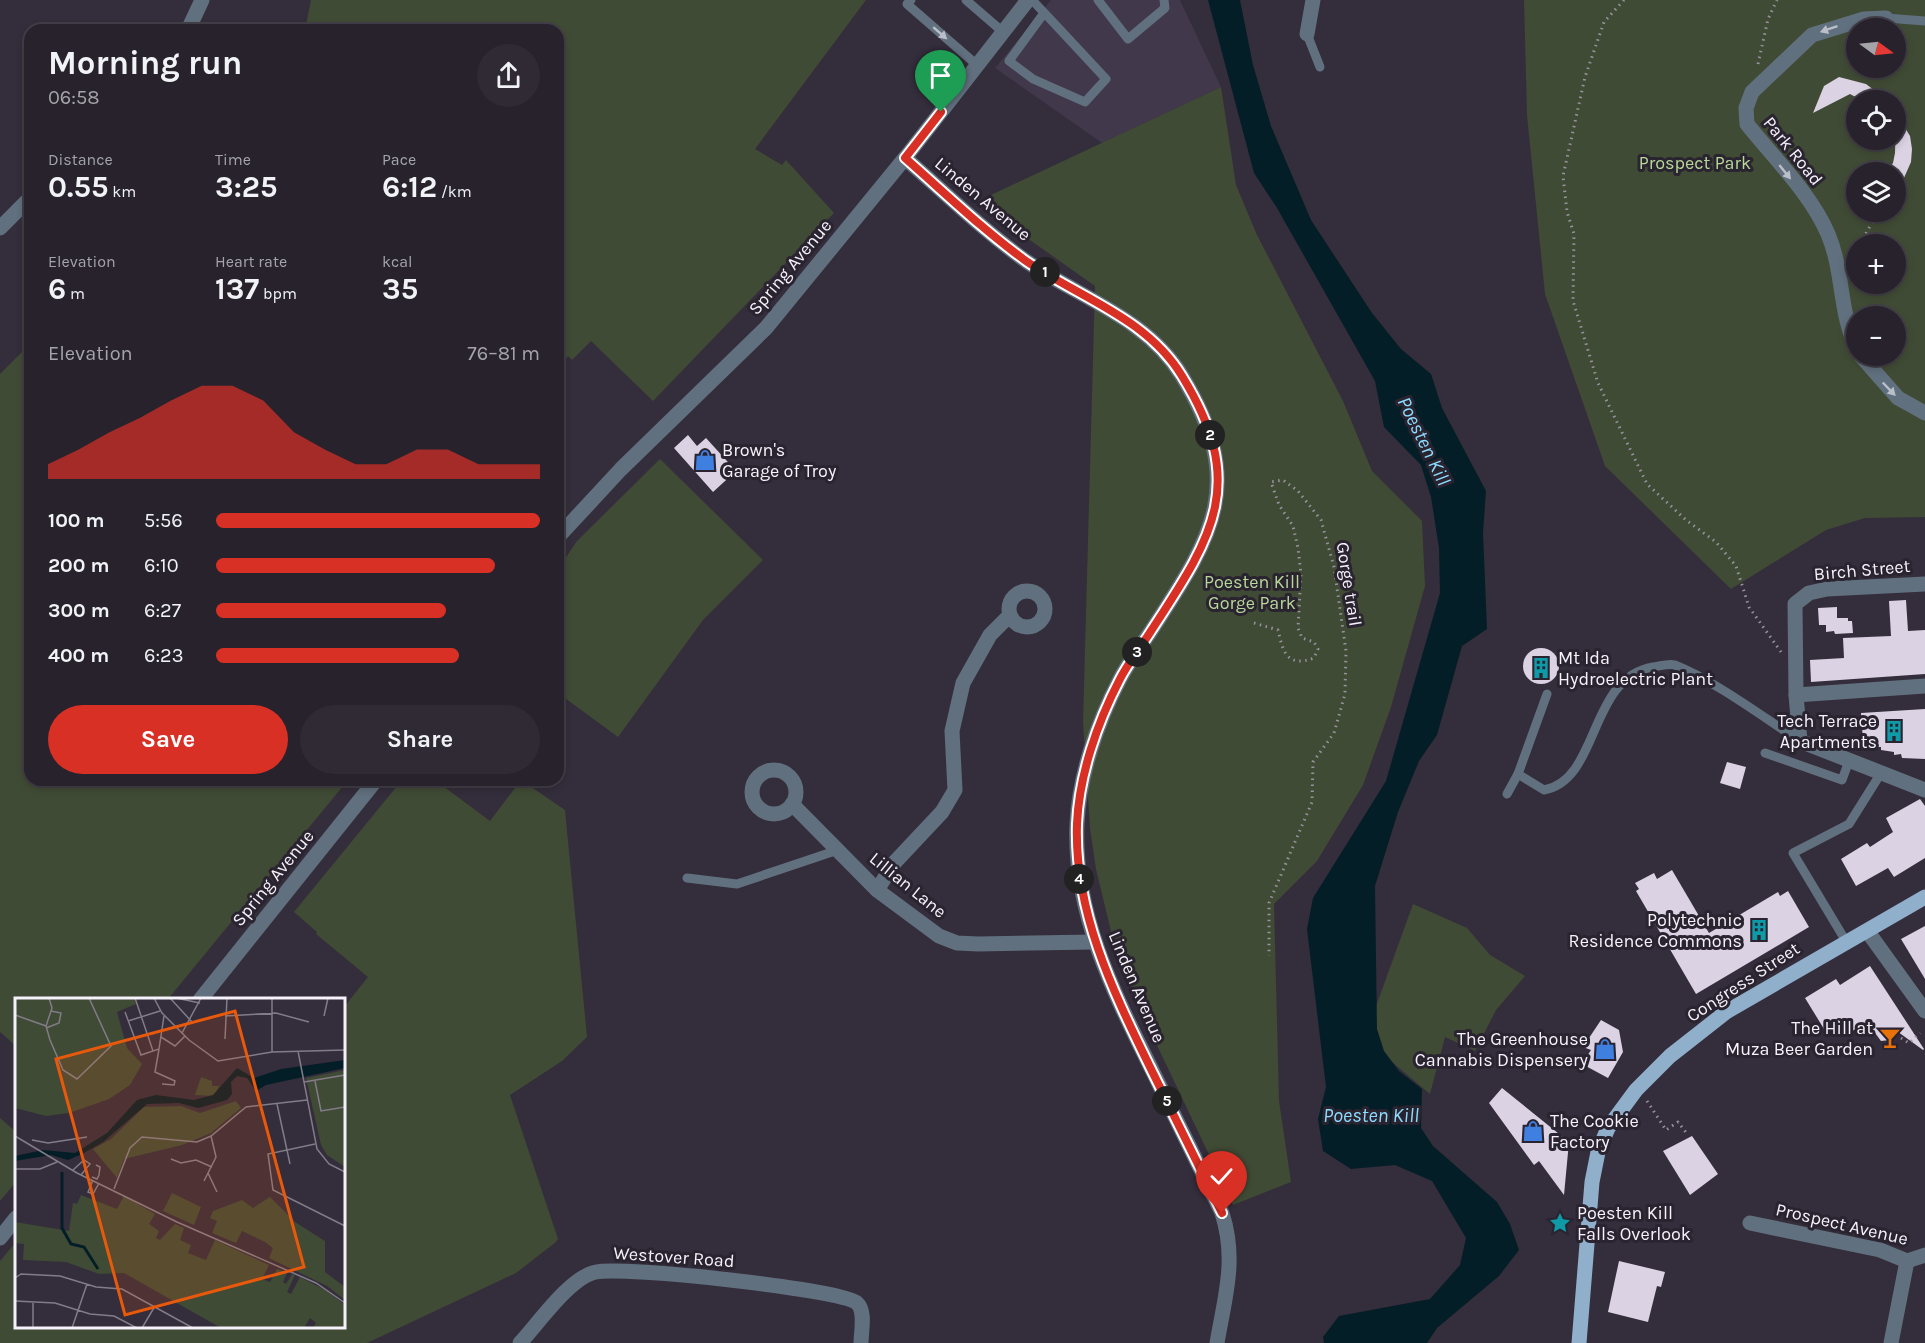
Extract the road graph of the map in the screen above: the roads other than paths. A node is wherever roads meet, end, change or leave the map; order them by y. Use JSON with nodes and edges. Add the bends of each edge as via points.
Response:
{"nodes":[{"id":1,"x":202,"y":0,"type":"edge"},
{"id":2,"x":911,"y":0,"type":"edge"},
{"id":3,"x":966,"y":0,"type":"edge"},
{"id":4,"x":1030,"y":0,"type":"edge"},
{"id":5,"x":1098,"y":0,"type":"edge"},
{"id":6,"x":1164,"y":0,"type":"edge"},
{"id":7,"x":1313,"y":0,"type":"edge"},
{"id":8,"x":1044,"y":13,"type":"junction"},
{"id":9,"x":1906,"y":20,"type":"edge"},
{"id":10,"x":1925,"y":21,"type":"edge"},
{"id":11,"x":191,"y":24,"type":"edge"},
{"id":12,"x":1846,"y":25,"type":"edge"},
{"id":13,"x":1002,"y":32,"type":"junction"},
{"id":14,"x":1308,"y":34,"type":"joint"},
{"id":15,"x":990,"y":48,"type":"junction"},
{"id":16,"x":1009,"y":61,"type":"junction"},
{"id":17,"x":977,"y":65,"type":"junction"},
{"id":18,"x":1320,"y":67,"type":"dead end"},
{"id":19,"x":905,"y":158,"type":"junction"},
{"id":20,"x":24,"y":204,"type":"edge"},
{"id":21,"x":2,"y":224,"type":"edge"},
{"id":22,"x":1846,"y":315,"type":"edge"},
{"id":23,"x":1870,"y":366,"type":"edge"},
{"id":24,"x":1925,"y":413,"type":"edge"},
{"id":25,"x":564,"y":531,"type":"edge"},
{"id":26,"x":1925,"y":584,"type":"edge"},
{"id":27,"x":1010,"y":615,"type":"dead end"},
{"id":28,"x":1925,"y":686,"type":"edge"},
{"id":29,"x":1547,"y":694,"type":"dead end"},
{"id":30,"x":1796,"y":695,"type":"junction"},
{"id":31,"x":1800,"y":741,"type":"junction"},
{"id":32,"x":1766,"y":753,"type":"dead end"},
{"id":33,"x":1845,"y":756,"type":"junction"},
{"id":34,"x":1881,"y":773,"type":"junction"},
{"id":35,"x":1518,"y":774,"type":"junction"},
{"id":36,"x":371,"y":786,"type":"edge"},
{"id":37,"x":1925,"y":790,"type":"edge"},
{"id":38,"x":1508,"y":794,"type":"dead end"},
{"id":39,"x":792,"y":804,"type":"dead end"},
{"id":40,"x":838,"y":850,"type":"junction"},
{"id":41,"x":687,"y":878,"type":"dead end"},
{"id":42,"x":877,"y":890,"type":"junction"},
{"id":43,"x":1925,"y":897,"type":"edge"},
{"id":44,"x":1868,"y":932,"type":"junction"},
{"id":45,"x":1094,"y":942,"type":"junction"},
{"id":46,"x":1847,"y":943,"type":"junction"},
{"id":47,"x":201,"y":998,"type":"edge"},
{"id":48,"x":1925,"y":1011,"type":"edge"},
{"id":49,"x":15,"y":1219,"type":"edge"},
{"id":50,"x":1750,"y":1223,"type":"dead end"},
{"id":51,"x":0,"y":1238,"type":"edge"},
{"id":52,"x":1925,"y":1255,"type":"edge"},
{"id":53,"x":1907,"y":1261,"type":"junction"},
{"id":54,"x":520,"y":1343,"type":"edge"},
{"id":55,"x":861,"y":1343,"type":"edge"},
{"id":56,"x":1217,"y":1343,"type":"edge"},
{"id":57,"x":1579,"y":1343,"type":"edge"},
{"id":58,"x":1891,"y":1343,"type":"edge"}],
"edges":[{"from":1,"to":11,"type":"street"},
{"from":2,"to":17,"type":"lane","one_way":true,"via":[[907,4]]},
{"from":3,"to":13,"type":"lane"},
{"from":4,"to":8,"type":"lane"},
{"from":4,"to":13,"type":"street","name":"Spring Avenue"},
{"from":5,"to":6,"type":"lane","via":[[1128,39],[1165,8]]},
{"from":7,"to":14,"type":"street"},
{"from":8,"to":16,"type":"lane"},
{"from":8,"to":16,"type":"lane","via":[[1106,79],[1085,102],[1033,79]]},
{"from":9,"to":10,"type":"lane"},
{"from":12,"to":22,"type":"street","name":"Park Road","one_way":true,"via":[[1812,35],[1752,92],[1746,108],[1747,124],[1808,200],[1828,234]]},
{"from":13,"to":15,"type":"street","name":"Spring Avenue"},
{"from":14,"to":18,"type":"lane"},
{"from":15,"to":16,"type":"lane"},
{"from":15,"to":17,"type":"street","name":"Spring Avenue"},
{"from":17,"to":19,"type":"street","name":"Spring Avenue"},
{"from":19,"to":25,"type":"street","name":"Spring Avenue","via":[[766,328],[621,469]]},
{"from":19,"to":45,"type":"street","name":"Linden Avenue","via":[[1029,262],[1151,338],[1182,376],[1208,425],[1216,456],[1215,514],[1208,538],[1120,679],[1100,725],[1080,790],[1079,877]]},
{"from":20,"to":21,"type":"street"},
{"from":23,"to":24,"type":"street","one_way":true,"via":[[1898,398]]},
{"from":26,"to":30,"type":"street","name":"Birch Street","via":[[1827,589],[1803,597],[1796,604]]},
{"from":27,"to":42,"type":"street","via":[[990,634],[963,683],[952,731],[956,790],[942,812],[895,862]]},
{"from":28,"to":30,"type":"street"},
{"from":29,"to":35,"type":"lane"},
{"from":30,"to":31,"type":"street"},
{"from":31,"to":33,"type":"street"},
{"from":31,"to":35,"type":"lane","via":[[1673,664],[1645,669],[1617,685],[1574,772],[1558,788],[1544,790]]},
{"from":32,"to":33,"type":"lane","via":[[1842,780]]},
{"from":33,"to":34,"type":"street"},
{"from":34,"to":37,"type":"street"},
{"from":34,"to":46,"type":"lane","via":[[1849,824],[1793,853]]},
{"from":35,"to":38,"type":"lane"},
{"from":36,"to":47,"type":"street","name":"Spring Avenue"},
{"from":39,"to":40,"type":"street","name":"Lillian Lane"},
{"from":40,"to":41,"type":"lane","via":[[737,884]]},
{"from":40,"to":42,"type":"street","name":"Lillian Lane"},
{"from":42,"to":45,"type":"street","name":"Lillian Lane","via":[[921,925],[957,943]]},
{"from":43,"to":44,"type":"main road","name":"Congress Street"},
{"from":44,"to":46,"type":"main road","name":"Congress Street"},
{"from":44,"to":48,"type":"street"},
{"from":45,"to":56,"type":"street","name":"Linden Avenue","via":[[1117,999],[1222,1213],[1230,1238],[1231,1265]]},
{"from":46,"to":57,"type":"main road","name":"Congress Street","via":[[1707,1026],[1636,1090],[1608,1128],[1592,1182]]},
{"from":49,"to":51,"type":"street"},
{"from":50,"to":53,"type":"street","name":"Prospect Avenue","via":[[1880,1250]]},
{"from":52,"to":53,"type":"street","name":"Prospect Avenue"},
{"from":53,"to":58,"type":"street"},
{"from":54,"to":55,"type":"street","name":"Westover Road","via":[[570,1287],[596,1272],[731,1280],[822,1292],[859,1304]]}]}
